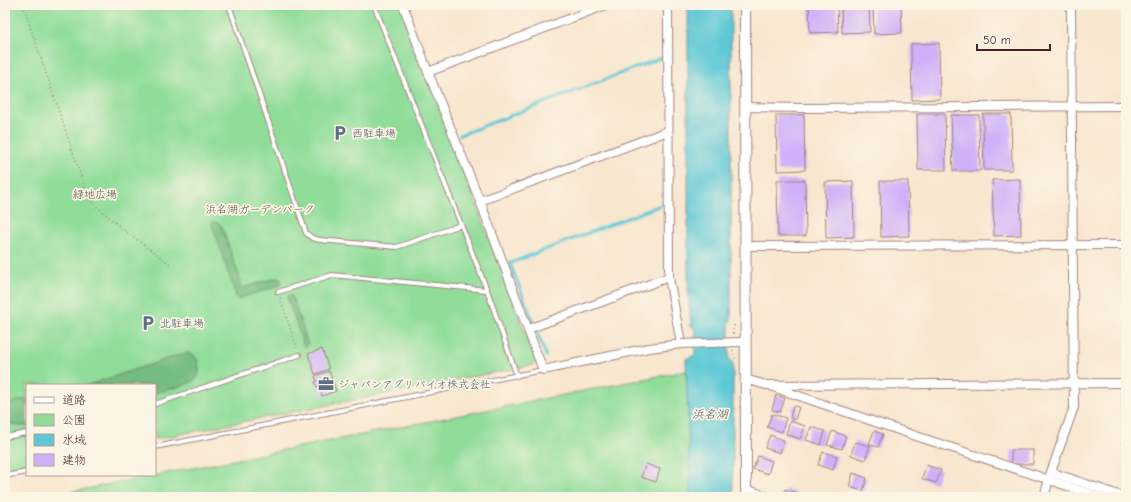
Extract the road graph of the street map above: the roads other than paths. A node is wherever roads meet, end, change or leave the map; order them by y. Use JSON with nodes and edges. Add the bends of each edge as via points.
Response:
{"nodes":[{"id":1,"x":229,"y":5,"type":"edge"},
{"id":2,"x":374,"y":5,"type":"edge"},
{"id":3,"x":403,"y":5,"type":"edge"},
{"id":4,"x":606,"y":5,"type":"edge"},
{"id":5,"x":668,"y":5,"type":"edge"},
{"id":6,"x":744,"y":5,"type":"edge"},
{"id":7,"x":1071,"y":5,"type":"edge"},
{"id":8,"x":428,"y":72,"type":"junction"},
{"id":9,"x":1072,"y":106,"type":"junction"},
{"id":10,"x":1126,"y":106,"type":"edge"},
{"id":11,"x":745,"y":107,"type":"junction"},
{"id":12,"x":668,"y":131,"type":"junction"},
{"id":13,"x":480,"y":201,"type":"junction"},
{"id":14,"x":461,"y":225,"type":"junction"},
{"id":15,"x":1073,"y":245,"type":"junction"},
{"id":16,"x":1126,"y":245,"type":"edge"},
{"id":17,"x":745,"y":246,"type":"junction"},
{"id":18,"x":669,"y":277,"type":"junction"},
{"id":19,"x":487,"y":290,"type":"junction"},
{"id":20,"x":278,"y":292,"type":"road end"},
{"id":21,"x":528,"y":329,"type":"junction"},
{"id":22,"x":743,"y":342,"type":"junction"},
{"id":23,"x":681,"y":344,"type":"junction"},
{"id":24,"x":299,"y":355,"type":"road end"},
{"id":25,"x":543,"y":370,"type":"junction"},
{"id":26,"x":517,"y":376,"type":"junction"},
{"id":27,"x":745,"y":379,"type":"junction"},
{"id":28,"x":1075,"y":383,"type":"junction"},
{"id":29,"x":1126,"y":383,"type":"edge"},
{"id":30,"x":766,"y":385,"type":"junction"},
{"id":31,"x":156,"y":404,"type":"edge"},
{"id":32,"x":26,"y":433,"type":"edge"},
{"id":33,"x":5,"y":437,"type":"edge"},
{"id":34,"x":156,"y":447,"type":"edge"},
{"id":35,"x":5,"y":471,"type":"edge"},
{"id":36,"x":26,"y":472,"type":"edge"},
{"id":37,"x":6,"y":476,"type":"edge"},
{"id":38,"x":1050,"y":476,"type":"junction"},
{"id":39,"x":746,"y":493,"type":"edge"},
{"id":40,"x":768,"y":497,"type":"edge"},
{"id":41,"x":1044,"y":497,"type":"edge"},
{"id":42,"x":1099,"y":497,"type":"edge"},
{"id":43,"x":1124,"y":497,"type":"edge"}],
"edges":[{"from":1,"to":14,"type":"lane","via":[[306,233],[320,240],[397,247]]},
{"from":2,"to":14,"type":"lane"},
{"from":3,"to":8,"type":"street"},
{"from":4,"to":8,"type":"street"},
{"from":5,"to":12,"type":"street"},
{"from":6,"to":11,"type":"street"},
{"from":7,"to":9,"type":"street"},
{"from":8,"to":13,"type":"street"},
{"from":9,"to":10,"type":"street"},
{"from":9,"to":11,"type":"street"},
{"from":9,"to":15,"type":"street"},
{"from":11,"to":17,"type":"street"},
{"from":12,"to":13,"type":"street"},
{"from":12,"to":18,"type":"street"},
{"from":13,"to":21,"type":"street"},
{"from":14,"to":19,"type":"lane"},
{"from":15,"to":16,"type":"street"},
{"from":15,"to":17,"type":"street"},
{"from":15,"to":28,"type":"street"},
{"from":17,"to":22,"type":"street"},
{"from":18,"to":21,"type":"street"},
{"from":18,"to":23,"type":"street"},
{"from":19,"to":20,"type":"lane","via":[[332,275]]},
{"from":19,"to":26,"type":"lane"},
{"from":21,"to":25,"type":"street"},
{"from":22,"to":23,"type":"street","bridge":true},
{"from":22,"to":27,"type":"street"},
{"from":23,"to":25,"type":"street"},
{"from":24,"to":31,"type":"lane"},
{"from":25,"to":26,"type":"lane"},
{"from":26,"to":34,"type":"lane"},
{"from":27,"to":30,"type":"street"},
{"from":27,"to":39,"type":"street"},
{"from":28,"to":29,"type":"street"},
{"from":28,"to":30,"type":"street"},
{"from":28,"to":38,"type":"street","via":[[1074,407]]},
{"from":30,"to":38,"type":"street","via":[[919,437]]},
{"from":32,"to":33,"type":"lane"},
{"from":35,"to":37,"type":"lane"},
{"from":36,"to":37,"type":"lane"},
{"from":38,"to":41,"type":"street"},
{"from":38,"to":42,"type":"street"},
{"from":38,"to":43,"type":"street"},
{"from":39,"to":40,"type":"street"}]}
